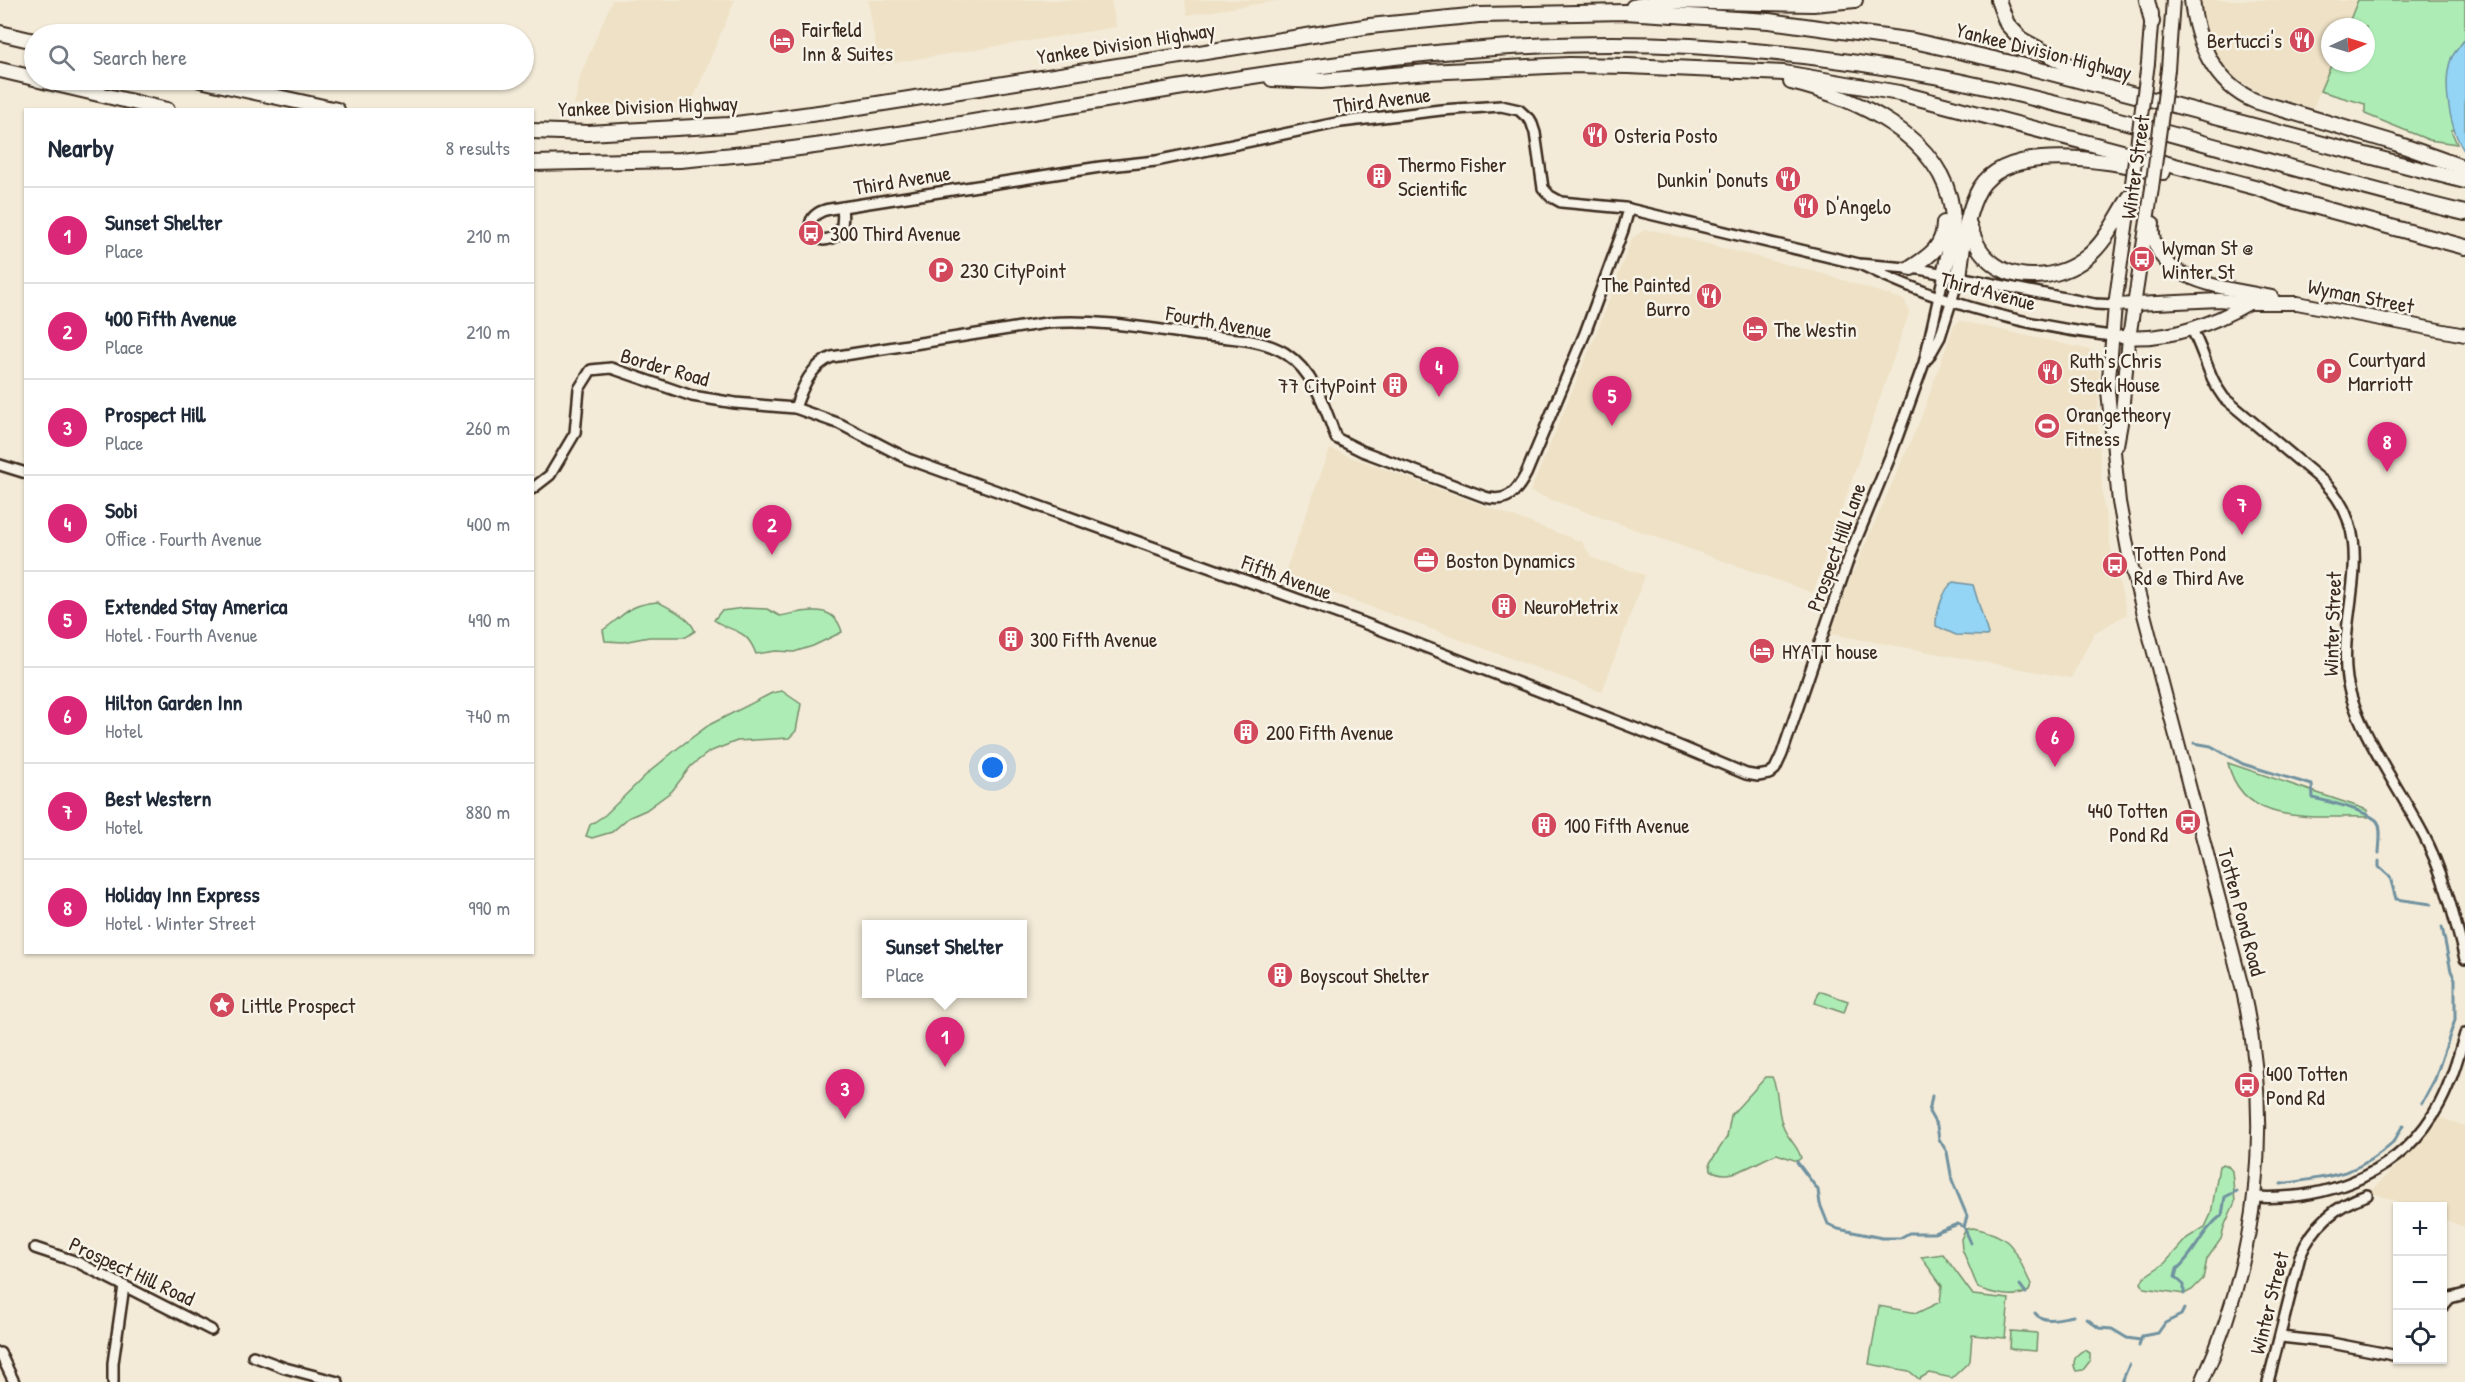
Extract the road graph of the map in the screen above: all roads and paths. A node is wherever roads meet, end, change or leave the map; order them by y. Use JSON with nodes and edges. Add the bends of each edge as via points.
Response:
{"nodes":[{"id":1,"x":1855,"y":0,"type":"edge"},
{"id":2,"x":1998,"y":0,"type":"edge"},
{"id":3,"x":2147,"y":0,"type":"edge"},
{"id":4,"x":2153,"y":0,"type":"edge"},
{"id":5,"x":2173,"y":0,"type":"edge"},
{"id":6,"x":2192,"y":0,"type":"edge"},
{"id":7,"x":1602,"y":12,"type":"junction"},
{"id":8,"x":2152,"y":22,"type":"junction"},
{"id":9,"x":0,"y":33,"type":"edge"},
{"id":10,"x":24,"y":39,"type":"edge"},
{"id":11,"x":0,"y":70,"type":"edge"},
{"id":12,"x":1751,"y":73,"type":"junction"},
{"id":13,"x":24,"y":76,"type":"edge"},
{"id":14,"x":1243,"y":77,"type":"junction"},
{"id":15,"x":2108,"y":88,"type":"junction"},
{"id":16,"x":82,"y":90,"type":"edge"},
{"id":17,"x":246,"y":90,"type":"edge"},
{"id":18,"x":158,"y":108,"type":"edge"},
{"id":19,"x":328,"y":108,"type":"edge"},
{"id":20,"x":534,"y":131,"type":"edge"},
{"id":21,"x":1924,"y":152,"type":"junction"},
{"id":22,"x":534,"y":163,"type":"edge"},
{"id":23,"x":2465,"y":168,"type":"edge"},
{"id":24,"x":2465,"y":181,"type":"edge"},
{"id":25,"x":2155,"y":189,"type":"junction"},
{"id":26,"x":2131,"y":190,"type":"junction"},
{"id":27,"x":2288,"y":199,"type":"junction"},
{"id":28,"x":842,"y":207,"type":"dead end"},
{"id":29,"x":1629,"y":209,"type":"junction"},
{"id":30,"x":2465,"y":213,"type":"edge"},
{"id":31,"x":1968,"y":223,"type":"junction"},
{"id":32,"x":2465,"y":247,"type":"edge"},
{"id":33,"x":1859,"y":264,"type":"junction"},
{"id":34,"x":1911,"y":268,"type":"junction"},
{"id":35,"x":1944,"y":274,"type":"junction"},
{"id":36,"x":1959,"y":277,"type":"junction"},
{"id":37,"x":1940,"y":298,"type":"junction"},
{"id":38,"x":1952,"y":302,"type":"junction"},
{"id":39,"x":2249,"y":303,"type":"junction"},
{"id":40,"x":2297,"y":303,"type":"junction"},
{"id":41,"x":2115,"y":305,"type":"junction"},
{"id":42,"x":2134,"y":305,"type":"junction"},
{"id":43,"x":2191,"y":328,"type":"junction"},
{"id":44,"x":2465,"y":335,"type":"edge"},
{"id":45,"x":2112,"y":336,"type":"junction"},
{"id":46,"x":2128,"y":338,"type":"junction"},
{"id":47,"x":1924,"y":363,"type":"junction"},
{"id":48,"x":795,"y":408,"type":"junction"},
{"id":49,"x":2115,"y":452,"type":"junction"},
{"id":50,"x":0,"y":465,"type":"edge"},
{"id":51,"x":24,"y":472,"type":"edge"},
{"id":52,"x":534,"y":487,"type":"edge"},
{"id":53,"x":1766,"y":775,"type":"joint"},
{"id":54,"x":2465,"y":960,"type":"edge"},
{"id":55,"x":2465,"y":1034,"type":"edge"},
{"id":56,"x":2367,"y":1195,"type":"dead end"},
{"id":57,"x":2254,"y":1197,"type":"junction"},
{"id":58,"x":35,"y":1248,"type":"dead end"},
{"id":59,"x":124,"y":1286,"type":"junction"},
{"id":60,"x":2465,"y":1294,"type":"edge"},
{"id":61,"x":2447,"y":1302,"type":"edge"},
{"id":62,"x":211,"y":1330,"type":"dead end"},
{"id":63,"x":2281,"y":1337,"type":"junction"},
{"id":64,"x":0,"y":1353,"type":"edge"},
{"id":65,"x":2393,"y":1355,"type":"edge"},
{"id":66,"x":253,"y":1356,"type":"dead end"},
{"id":67,"x":14,"y":1382,"type":"edge"},
{"id":68,"x":113,"y":1382,"type":"edge"},
{"id":69,"x":338,"y":1382,"type":"edge"},
{"id":70,"x":2202,"y":1382,"type":"edge"},
{"id":71,"x":2268,"y":1382,"type":"edge"}],
"edges":[{"from":1,"to":7,"type":"highway","via":[[1666,1]]},
{"from":2,"to":15,"type":"highway","via":[[2007,24],[2022,40]]},
{"from":3,"to":8,"type":"highway"},
{"from":4,"to":8,"type":"main road","name":"Winter Street"},
{"from":5,"to":25,"type":"main road","name":"Winter Street","bridge":true},
{"from":6,"to":23,"type":"highway","via":[[2197,30],[2211,62],[2240,94]]},
{"from":7,"to":15,"type":"highway","name":"Yankee Division Highway","via":[[1734,17],[1869,33]]},
{"from":7,"to":20,"type":"highway","name":"Yankee Division Highway","via":[[1479,15],[1370,26],[729,126]]},
{"from":8,"to":26,"type":"main road","name":"Winter Street","bridge":true},
{"from":9,"to":10,"type":"highway"},
{"from":11,"to":13,"type":"highway"},
{"from":12,"to":14,"type":"highway","via":[[1569,65],[1321,81]]},
{"from":12,"to":21,"type":"highway","via":[[1812,87],[1853,103],[1899,130]]},
{"from":12,"to":27,"type":"highway","via":[[1813,77],[1899,93]]},
{"from":14,"to":22,"type":"highway","via":[[776,151],[669,161]]},
{"from":14,"to":30,"type":"highway","via":[[1409,54],[1550,44],[1668,45],[1797,55],[1880,66],[1996,90]]},
{"from":15,"to":24,"type":"highway","name":"Yankee Division Highway"},
{"from":16,"to":18,"type":"highway"},
{"from":17,"to":19,"type":"highway"},
{"from":21,"to":34,"type":"highway","via":[[1941,198],[1944,228],[1936,249]]},
{"from":21,"to":35,"type":"highway","via":[[1939,174],[1951,204],[1953,226]]},
{"from":25,"to":40,"type":"main road","via":[[2153,240],[2160,255],[2173,268],[2196,280]]},
{"from":25,"to":42,"type":"main road","name":"Winter Street"},
{"from":26,"to":31,"type":"highway","via":[[2104,238],[2090,254],[2072,267],[2050,275],[2021,276],[1996,266],[1980,250]]},
{"from":26,"to":41,"type":"main road","name":"Winter Street"},
{"from":27,"to":31,"type":"highway","via":[[2120,164],[2035,160],[2008,165],[1988,178],[1975,198]]},
{"from":27,"to":32,"type":"highway"},
{"from":28,"to":29,"type":"street","name":"Third Avenue","via":[[1163,160],[1341,122],[1495,106],[1519,110],[1531,121],[1541,181],[1550,196],[1568,204]]},
{"from":29,"to":33,"type":"street","name":"Third Avenue"},
{"from":29,"to":48,"type":"street","name":"Fourth Avenue","via":[[1585,333],[1526,474],[1515,492],[1503,499],[1485,497],[1336,438],[1320,394],[1286,354],[1254,343],[1138,327],[1073,321],[1046,323],[832,357],[809,376]]},
{"from":31,"to":36,"type":"highway"},
{"from":33,"to":34,"type":"street","name":"Third Avenue"},
{"from":33,"to":37,"type":"street","name":"Third Avenue"},
{"from":34,"to":35,"type":"street","name":"Third Avenue"},
{"from":35,"to":36,"type":"street","name":"Third Avenue"},
{"from":35,"to":37,"type":"street","name":"Prospect Hill Lane"},
{"from":36,"to":38,"type":"street","name":"Prospect Hill Lane"},
{"from":36,"to":41,"type":"street","name":"Third Avenue"},
{"from":37,"to":38,"type":"street","name":"Third Avenue"},
{"from":37,"to":47,"type":"street","name":"Prospect Hill Lane"},
{"from":38,"to":45,"type":"street","name":"Third Avenue","via":[[1994,315]]},
{"from":38,"to":47,"type":"street","name":"Prospect Hill Lane","via":[[1938,342]]},
{"from":39,"to":40,"type":"main road","name":"Wyman Street"},
{"from":39,"to":42,"type":"main road","name":"Wyman Street","via":[[2219,300]]},
{"from":39,"to":43,"type":"main road","name":"Wyman Street"},
{"from":40,"to":44,"type":"main road","name":"Wyman Street"},
{"from":41,"to":42,"type":"main road","name":"Wyman Street"},
{"from":41,"to":45,"type":"main road","name":"Winter Street"},
{"from":42,"to":46,"type":"main road","name":"Winter Street"},
{"from":43,"to":46,"type":"main road","name":"Wyman Street","via":[[2160,337]]},
{"from":43,"to":54,"type":"street","name":"Winter Street","via":[[2213,383],[2224,398],[2324,482],[2347,515],[2355,552],[2346,655],[2352,698],[2428,845]]},
{"from":45,"to":46,"type":"main road","name":"Wyman Street"},
{"from":45,"to":49,"type":"main road","name":"Totten Pond Road","via":[[2108,406]]},
{"from":46,"to":49,"type":"main road","name":"Totten Pond Road"},
{"from":47,"to":53,"type":"street","name":"Prospect Hill Lane","via":[[1855,543],[1782,754],[1775,769]]},
{"from":48,"to":52,"type":"street","name":"Border Road","via":[[692,396],[611,368],[591,370],[579,389],[575,433],[550,475]]},
{"from":48,"to":53,"type":"street","name":"Fifth Avenue","via":[[840,424],[908,459],[1361,622],[1746,774]]},
{"from":49,"to":57,"type":"main road","name":"Totten Pond Road","via":[[2127,549],[2251,1031],[2259,1118]]},
{"from":50,"to":51,"type":"street"},
{"from":55,"to":57,"type":"street","via":[[2439,1104],[2416,1137],[2395,1158],[2365,1176],[2318,1193]]},
{"from":56,"to":63,"type":"street","name":"Winter Street","via":[[2334,1211],[2307,1240]]},
{"from":57,"to":70,"type":"main road","name":"Totten Pond Road","via":[[2233,1302]]},
{"from":58,"to":59,"type":"street","name":"Prospect Hill Road","via":[[77,1262]]},
{"from":59,"to":62,"type":"street","name":"Prospect Hill Road"},
{"from":59,"to":68,"type":"street"},
{"from":60,"to":61,"type":"street"},
{"from":63,"to":65,"type":"street"},
{"from":63,"to":71,"type":"street","name":"Winter Street"},
{"from":64,"to":67,"type":"street"},
{"from":66,"to":69,"type":"street"}]}
